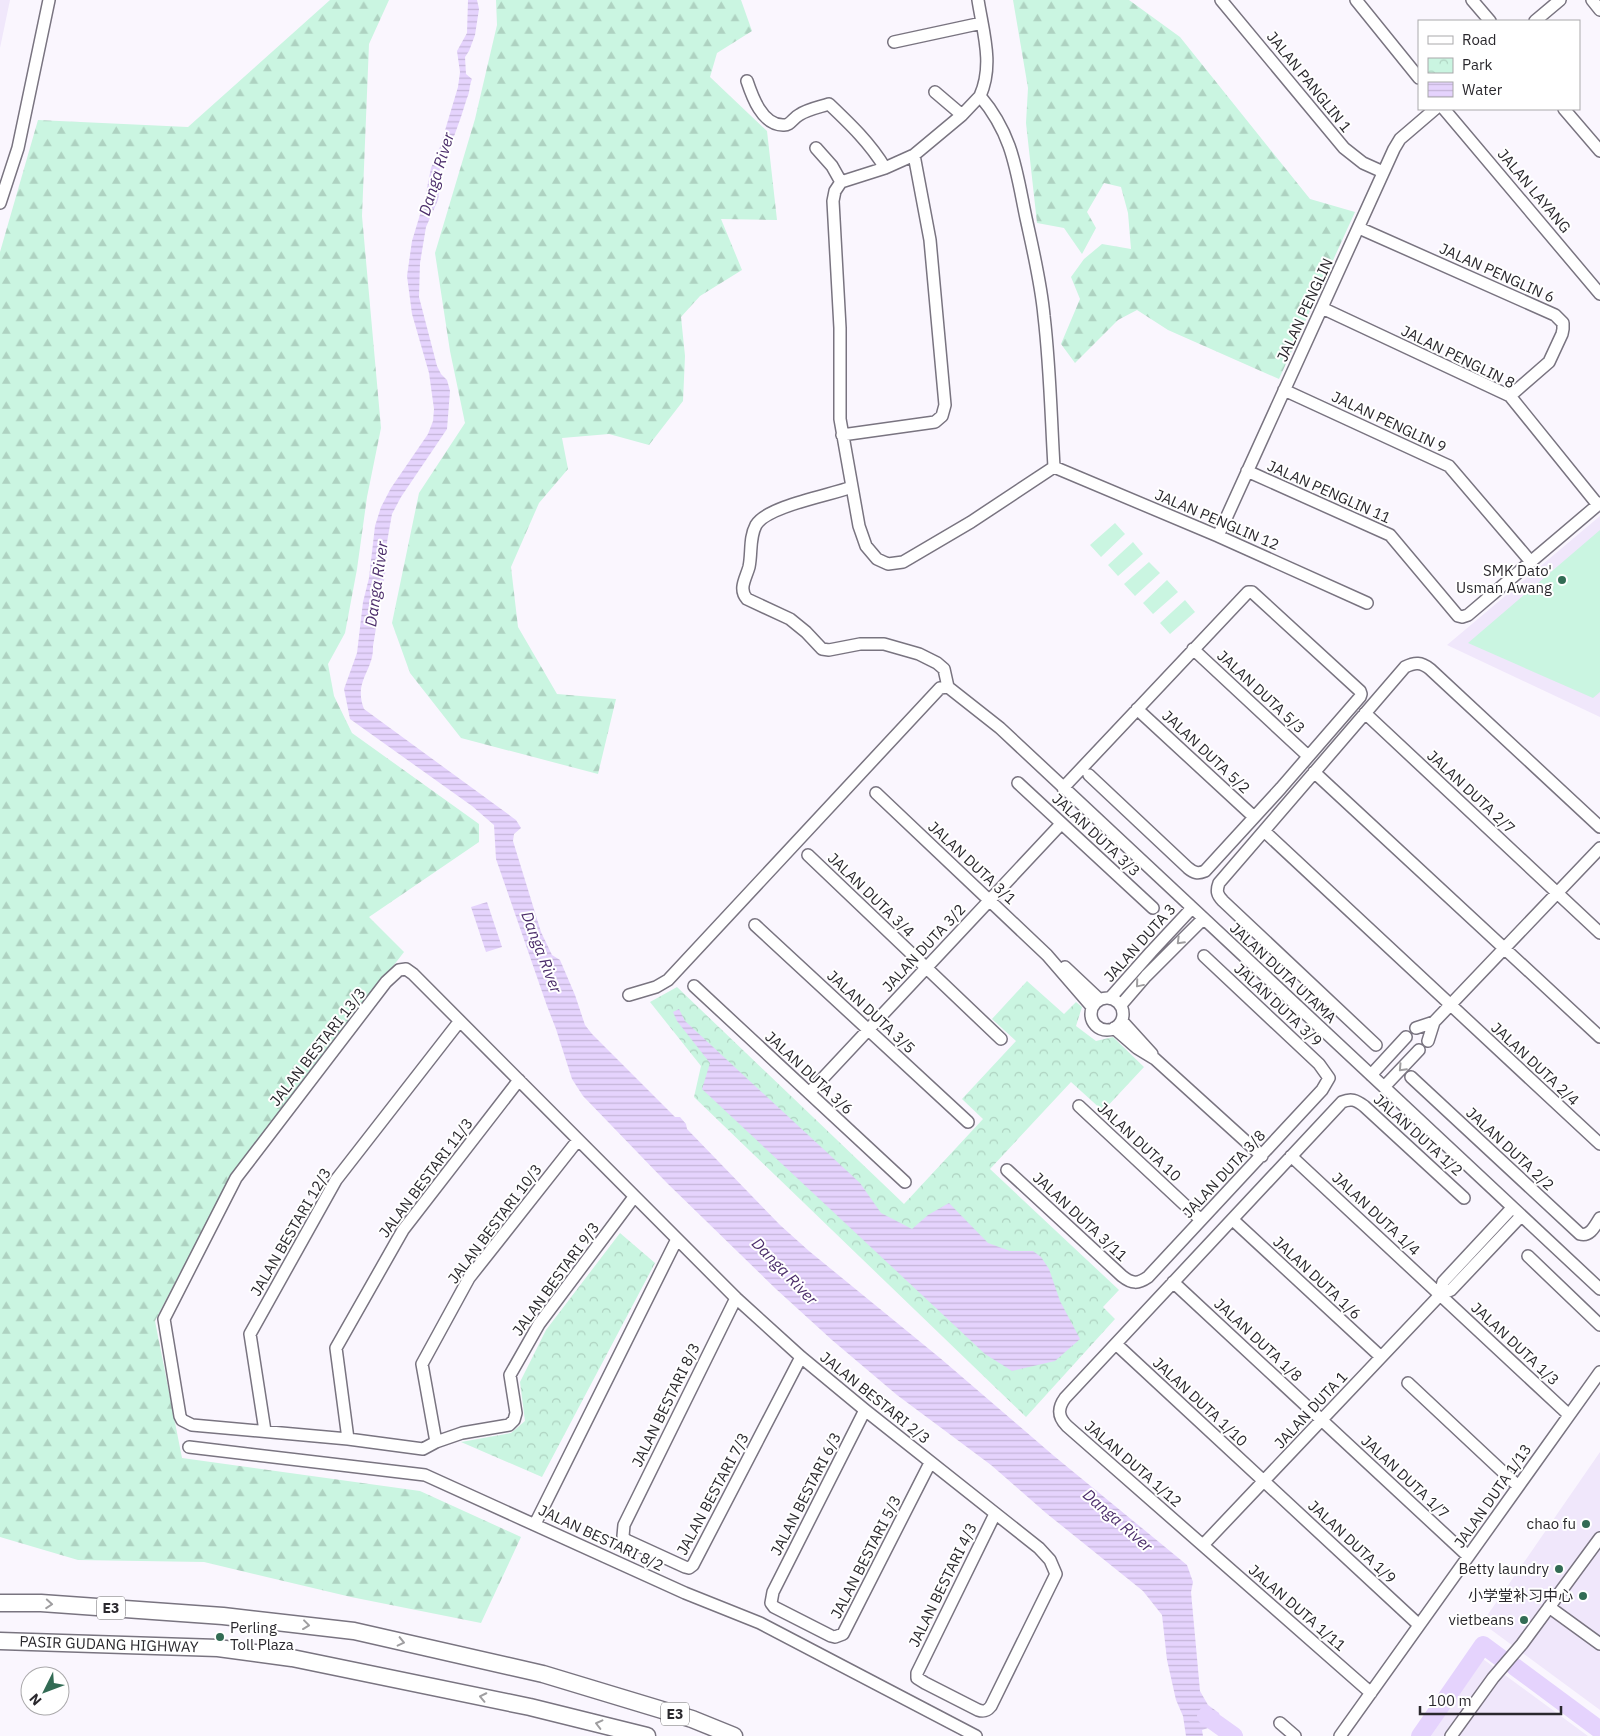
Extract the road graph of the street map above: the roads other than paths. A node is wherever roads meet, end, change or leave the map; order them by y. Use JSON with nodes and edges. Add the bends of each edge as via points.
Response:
{"nodes":[{"id":1,"x":48,"y":0,"type":"edge"},
{"id":2,"x":978,"y":0,"type":"edge"},
{"id":3,"x":1221,"y":0,"type":"edge"},
{"id":4,"x":1356,"y":0,"type":"edge"},
{"id":5,"x":1472,"y":0,"type":"edge"},
{"id":6,"x":1560,"y":0,"type":"edge"},
{"id":7,"x":1592,"y":0,"type":"edge"},
{"id":8,"x":1600,"y":10,"type":"edge"},
{"id":9,"x":1489,"y":20,"type":"edge"},
{"id":10,"x":1536,"y":20,"type":"edge"},
{"id":11,"x":982,"y":23,"type":"junction"},
{"id":12,"x":894,"y":42,"type":"dead end"},
{"id":13,"x":1418,"y":77,"type":"edge"},
{"id":14,"x":747,"y":80,"type":"dead end"},
{"id":15,"x":934,"y":92,"type":"dead end"},
{"id":16,"x":980,"y":96,"type":"junction"},
{"id":17,"x":1434,"y":110,"type":"edge"},
{"id":18,"x":1445,"y":110,"type":"edge"},
{"id":19,"x":1565,"y":110,"type":"edge"},
{"id":20,"x":962,"y":115,"type":"junction"},
{"id":21,"x":816,"y":148,"type":"dead end"},
{"id":22,"x":1600,"y":151,"type":"edge"},
{"id":23,"x":914,"y":155,"type":"junction"},
{"id":24,"x":885,"y":168,"type":"junction"},
{"id":25,"x":1383,"y":172,"type":"junction"},
{"id":26,"x":841,"y":182,"type":"junction"},
{"id":27,"x":0,"y":203,"type":"edge"},
{"id":28,"x":1359,"y":228,"type":"junction"},
{"id":29,"x":1600,"y":294,"type":"edge"},
{"id":30,"x":1322,"y":308,"type":"junction"},
{"id":31,"x":1284,"y":390,"type":"junction"},
{"id":32,"x":1510,"y":396,"type":"junction"},
{"id":33,"x":842,"y":435,"type":"junction"},
{"id":34,"x":1054,"y":467,"type":"junction"},
{"id":35,"x":1247,"y":471,"type":"junction"},
{"id":36,"x":852,"y":487,"type":"junction"},
{"id":37,"x":1599,"y":504,"type":"edge"},
{"id":38,"x":1218,"y":536,"type":"junction"},
{"id":39,"x":1531,"y":562,"type":"junction"},
{"id":40,"x":1367,"y":603,"type":"dead end"},
{"id":41,"x":1193,"y":649,"type":"junction"},
{"id":42,"x":944,"y":687,"type":"junction"},
{"id":43,"x":1137,"y":709,"type":"junction"},
{"id":44,"x":1365,"y":713,"type":"junction"},
{"id":45,"x":1308,"y":756,"type":"junction"},
{"id":46,"x":1314,"y":772,"type":"junction"},
{"id":47,"x":1089,"y":776,"type":"dead end"},
{"id":48,"x":1018,"y":783,"type":"dead end"},
{"id":49,"x":1063,"y":788,"type":"junction"},
{"id":50,"x":876,"y":793,"type":"dead end"},
{"id":51,"x":1254,"y":817,"type":"junction"},
{"id":52,"x":1061,"y":824,"type":"junction"},
{"id":53,"x":1600,"y":827,"type":"edge"},
{"id":54,"x":1264,"y":831,"type":"junction"},
{"id":55,"x":1600,"y":848,"type":"edge"},
{"id":56,"x":808,"y":855,"type":"dead end"},
{"id":57,"x":1557,"y":893,"type":"junction"},
{"id":58,"x":989,"y":901,"type":"junction"},
{"id":59,"x":1153,"y":908,"type":"dead end"},
{"id":60,"x":1192,"y":908,"type":"junction"},
{"id":61,"x":1203,"y":920,"type":"junction"},
{"id":62,"x":754,"y":925,"type":"dead end"},
{"id":63,"x":1600,"y":933,"type":"edge"},
{"id":64,"x":1505,"y":948,"type":"junction"},
{"id":65,"x":1204,"y":956,"type":"dead end"},
{"id":66,"x":926,"y":968,"type":"junction"},
{"id":67,"x":694,"y":986,"type":"dead end"},
{"id":68,"x":629,"y":995,"type":"dead end"},
{"id":69,"x":1111,"y":998,"type":"junction"},
{"id":70,"x":1095,"y":1003,"type":"junction"},
{"id":71,"x":1121,"y":1005,"type":"junction"},
{"id":72,"x":1450,"y":1005,"type":"junction"},
{"id":73,"x":459,"y":1022,"type":"junction"},
{"id":74,"x":1434,"y":1022,"type":"junction"},
{"id":75,"x":1118,"y":1025,"type":"junction"},
{"id":76,"x":1416,"y":1028,"type":"dead end"},
{"id":77,"x":868,"y":1030,"type":"junction"},
{"id":78,"x":1406,"y":1037,"type":"dead end"},
{"id":79,"x":1600,"y":1037,"type":"edge"},
{"id":80,"x":1001,"y":1039,"type":"dead end"},
{"id":81,"x":1428,"y":1041,"type":"dead end"},
{"id":82,"x":1376,"y":1045,"type":"dead end"},
{"id":83,"x":1419,"y":1050,"type":"dead end"},
{"id":84,"x":1371,"y":1075,"type":"junction"},
{"id":85,"x":1411,"y":1077,"type":"dead end"},
{"id":86,"x":1329,"y":1078,"type":"joint"},
{"id":87,"x":519,"y":1080,"type":"junction"},
{"id":88,"x":1384,"y":1087,"type":"junction"},
{"id":89,"x":809,"y":1093,"type":"junction"},
{"id":90,"x":1078,"y":1106,"type":"dead end"},
{"id":91,"x":968,"y":1122,"type":"dead end"},
{"id":92,"x":578,"y":1140,"type":"junction"},
{"id":93,"x":1600,"y":1144,"type":"edge"},
{"id":94,"x":1262,"y":1156,"type":"junction"},
{"id":95,"x":1291,"y":1156,"type":"junction"},
{"id":96,"x":1007,"y":1170,"type":"dead end"},
{"id":97,"x":905,"y":1182,"type":"dead end"},
{"id":98,"x":634,"y":1197,"type":"junction"},
{"id":99,"x":1464,"y":1198,"type":"dead end"},
{"id":100,"x":1512,"y":1208,"type":"junction"},
{"id":101,"x":1521,"y":1216,"type":"junction"},
{"id":102,"x":1600,"y":1218,"type":"edge"},
{"id":103,"x":1201,"y":1220,"type":"junction"},
{"id":104,"x":1233,"y":1220,"type":"junction"},
{"id":105,"x":677,"y":1239,"type":"junction"},
{"id":106,"x":1528,"y":1256,"type":"dead end"},
{"id":107,"x":1173,"y":1282,"type":"junction"},
{"id":108,"x":1134,"y":1283,"type":"joint"},
{"id":109,"x":1600,"y":1289,"type":"edge"},
{"id":110,"x":1440,"y":1294,"type":"junction"},
{"id":111,"x":736,"y":1298,"type":"junction"},
{"id":112,"x":1600,"y":1325,"type":"edge"},
{"id":113,"x":1116,"y":1344,"type":"junction"},
{"id":114,"x":801,"y":1357,"type":"junction"},
{"id":115,"x":1381,"y":1357,"type":"junction"},
{"id":116,"x":1600,"y":1372,"type":"edge"},
{"id":117,"x":1408,"y":1383,"type":"dead end"},
{"id":118,"x":865,"y":1410,"type":"junction"},
{"id":119,"x":1569,"y":1414,"type":"junction"},
{"id":120,"x":1322,"y":1420,"type":"junction"},
{"id":121,"x":265,"y":1432,"type":"junction"},
{"id":122,"x":348,"y":1439,"type":"junction"},
{"id":123,"x":436,"y":1442,"type":"junction"},
{"id":124,"x":189,"y":1447,"type":"dead end"},
{"id":125,"x":930,"y":1463,"type":"junction"},
{"id":126,"x":1264,"y":1481,"type":"junction"},
{"id":127,"x":1518,"y":1486,"type":"junction"},
{"id":128,"x":994,"y":1514,"type":"junction"},
{"id":129,"x":535,"y":1524,"type":"junction"},
{"id":130,"x":624,"y":1525,"type":"joint"},
{"id":131,"x":1600,"y":1538,"type":"edge"},
{"id":132,"x":1204,"y":1545,"type":"junction"},
{"id":133,"x":1468,"y":1556,"type":"junction"},
{"id":134,"x":773,"y":1592,"type":"joint"},
{"id":135,"x":0,"y":1603,"type":"edge"},
{"id":136,"x":1549,"y":1607,"type":"junction"},
{"id":137,"x":1420,"y":1625,"type":"junction"},
{"id":138,"x":0,"y":1641,"type":"edge"},
{"id":139,"x":1600,"y":1644,"type":"edge"},
{"id":140,"x":918,"y":1668,"type":"joint"},
{"id":141,"x":1371,"y":1693,"type":"junction"},
{"id":142,"x":1280,"y":1723,"type":"dead end"},
{"id":143,"x":647,"y":1736,"type":"edge"},
{"id":144,"x":734,"y":1736,"type":"edge"},
{"id":145,"x":976,"y":1736,"type":"edge"},
{"id":146,"x":1295,"y":1736,"type":"edge"},
{"id":147,"x":1340,"y":1736,"type":"edge"},
{"id":148,"x":1451,"y":1736,"type":"edge"}],
"edges":[{"from":1,"to":27,"type":"street","via":[[18,148]]},
{"from":2,"to":11,"type":"street"},
{"from":3,"to":25,"type":"street","name":"JALAN PANGLIN 1","via":[[1344,148],[1363,163]]},
{"from":4,"to":13,"type":"street"},
{"from":5,"to":9,"type":"street"},
{"from":6,"to":10,"type":"street"},
{"from":7,"to":8,"type":"street"},
{"from":11,"to":12,"type":"street"},
{"from":11,"to":16,"type":"street","via":[[988,60]]},
{"from":14,"to":24,"type":"street","via":[[762,113],[772,122],[782,125],[789,124],[800,114],[829,104],[859,132]]},
{"from":15,"to":20,"type":"street"},
{"from":16,"to":20,"type":"street"},
{"from":16,"to":34,"type":"street","via":[[993,111],[1012,152],[1035,263],[1044,316]]},
{"from":17,"to":25,"type":"street","name":"JALAN PENGLIN","via":[[1400,139]]},
{"from":18,"to":29,"type":"street","name":"JALAN LAYANG"},
{"from":19,"to":22,"type":"street"},
{"from":20,"to":23,"type":"street"},
{"from":21,"to":26,"type":"street"},
{"from":23,"to":24,"type":"street"},
{"from":23,"to":33,"type":"street","via":[[930,240],[944,411],[935,422]]},
{"from":24,"to":26,"type":"street"},
{"from":25,"to":28,"type":"street","name":"JALAN PENGLIN"},
{"from":26,"to":33,"type":"street","via":[[833,200],[840,328],[838,408]]},
{"from":28,"to":30,"type":"street","name":"JALAN PENGLIN"},
{"from":28,"to":32,"type":"street","name":"JALAN PENGLIN 6","via":[[1560,319],[1562,334],[1549,362]]},
{"from":30,"to":31,"type":"street","name":"JALAN PENGLIN"},
{"from":30,"to":32,"type":"street","name":"JALAN PENGLIN 8"},
{"from":31,"to":35,"type":"street","name":"JALAN PENGLIN"},
{"from":31,"to":39,"type":"street","name":"JALAN PENGLIN 9","via":[[1449,466]]},
{"from":32,"to":37,"type":"street","name":"JALAN PENGLIN 8"},
{"from":33,"to":36,"type":"street"},
{"from":34,"to":36,"type":"street","via":[[903,562],[888,564],[877,559],[866,546]]},
{"from":34,"to":38,"type":"street","name":"JALAN PENGLIN 12"},
{"from":35,"to":38,"type":"street","name":"JALAN PENGLIN"},
{"from":35,"to":39,"type":"street","name":"JALAN PENGLIN 11","via":[[1390,535],[1462,618]]},
{"from":36,"to":42,"type":"street","via":[[767,514],[757,523],[750,544],[743,594],[794,622],[822,649],[884,644],[918,654],[944,669]]},
{"from":37,"to":39,"type":"street"},
{"from":38,"to":40,"type":"street","name":"JALAN PENGLIN 12"},
{"from":41,"to":43,"type":"street"},
{"from":41,"to":45,"type":"street","name":"JALAN DUTA 5/3"},
{"from":41,"to":45,"type":"street","via":[[1245,594],[1252,592],[1357,687],[1360,697]]},
{"from":42,"to":49,"type":"street","name":"JALAN DUTA UTAMA","via":[[1000,728]]},
{"from":42,"to":68,"type":"street","via":[[668,980]]},
{"from":43,"to":49,"type":"street"},
{"from":43,"to":51,"type":"street","name":"JALAN DUTA 5/2"},
{"from":44,"to":46,"type":"street"},
{"from":44,"to":53,"type":"street","via":[[1404,667],[1424,664]]},
{"from":44,"to":57,"type":"street","name":"JALAN DUTA 2/7"},
{"from":45,"to":51,"type":"street"},
{"from":46,"to":54,"type":"street"},
{"from":46,"to":64,"type":"street"},
{"from":47,"to":51,"type":"street","via":[[1196,873],[1204,871]]},
{"from":48,"to":52,"type":"street","name":"JALAN DUTA 3/3"},
{"from":49,"to":60,"type":"street","name":"JALAN DUTA UTAMA"},
{"from":50,"to":58,"type":"street","name":"JALAN DUTA 3/1"},
{"from":52,"to":58,"type":"street","name":"JALAN DUTA 3/2"},
{"from":52,"to":59,"type":"street","name":"JALAN DUTA 3/3"},
{"from":54,"to":72,"type":"street","name":"JALAN DUTA 2/4"},
{"from":54,"to":82,"type":"street","via":[[1219,884],[1219,897]]},
{"from":55,"to":57,"type":"street"},
{"from":56,"to":66,"type":"street","name":"JALAN DUTA 3/4"},
{"from":57,"to":63,"type":"street","name":"JALAN DUTA 2/7"},
{"from":57,"to":64,"type":"street"},
{"from":58,"to":66,"type":"street","name":"JALAN DUTA 3/2"},
{"from":58,"to":70,"type":"street","name":"JALAN DUTA 3/1"},
{"from":60,"to":61,"type":"street","name":"JALAN DUTA UTAMA"},
{"from":60,"to":69,"type":"street","name":"JALAN DUTA 3"},
{"from":61,"to":71,"type":"street","name":"JALAN DUTA 3","one_way":true},
{"from":61,"to":84,"type":"street","name":"JALAN DUTA UTAMA"},
{"from":62,"to":77,"type":"street","name":"JALAN DUTA 3/5"},
{"from":64,"to":72,"type":"street"},
{"from":64,"to":79,"type":"street"},
{"from":65,"to":86,"type":"street","name":"JALAN DUTA 3/9","via":[[1319,1064]]},
{"from":66,"to":77,"type":"street","name":"JALAN DUTA 3/2"},
{"from":66,"to":80,"type":"street","name":"JALAN DUTA 3/4"},
{"from":67,"to":89,"type":"street","name":"JALAN DUTA 3/6"},
{"from":69,"to":70,"type":"street","via":[[1105,997]]},
{"from":69,"to":71,"type":"street"},
{"from":70,"to":75,"type":"street","via":[[1091,1018],[1094,1023],[1103,1029]]},
{"from":71,"to":75,"type":"street","via":[[1124,1013]]},
{"from":72,"to":74,"type":"street"},
{"from":72,"to":93,"type":"street","name":"JALAN DUTA 2/4"},
{"from":73,"to":87,"type":"street","name":"JALAN BESTARI 13/3"},
{"from":73,"to":121,"type":"street","name":"JALAN BESTARI 12/3","via":[[336,1180],[250,1334]]},
{"from":73,"to":121,"type":"street","name":"JALAN BESTARI 13/3","via":[[406,969],[392,975],[236,1178],[164,1319],[182,1420],[192,1425]]},
{"from":74,"to":76,"type":"street"},
{"from":74,"to":81,"type":"street"},
{"from":75,"to":94,"type":"street","via":[[1137,1048],[1155,1059]]},
{"from":77,"to":89,"type":"street","name":"JALAN DUTA 3/2"},
{"from":77,"to":91,"type":"street","name":"JALAN DUTA 3/5"},
{"from":78,"to":84,"type":"street"},
{"from":83,"to":88,"type":"street","one_way":true},
{"from":84,"to":88,"type":"street","name":"JALAN DUTA UTAMA"},
{"from":85,"to":102,"type":"street","name":"JALAN DUTA 2/2","via":[[1575,1230],[1584,1235]]},
{"from":86,"to":94,"type":"street","name":"JALAN DUTA 3/8","via":[[1322,1090]]},
{"from":87,"to":92,"type":"street","name":"JALAN BESTARI 13/3"},
{"from":87,"to":122,"type":"street","name":"JALAN BESTARI 11/3","via":[[403,1230],[336,1348]]},
{"from":88,"to":100,"type":"street","name":"JALAN DUTA UTAMA"},
{"from":89,"to":97,"type":"street","name":"JALAN DUTA 3/6"},
{"from":90,"to":103,"type":"street","name":"JALAN DUTA 10"},
{"from":92,"to":98,"type":"street","name":"JALAN BESTARI 13/3"},
{"from":92,"to":123,"type":"street","name":"JALAN BESTARI 10/3","via":[[469,1278],[422,1364]]},
{"from":94,"to":103,"type":"street","name":"JALAN DUTA 3/8"},
{"from":95,"to":99,"type":"street","name":"JALAN DUTA 1/2","via":[[1335,1108],[1349,1099],[1356,1100]]},
{"from":95,"to":104,"type":"street"},
{"from":95,"to":110,"type":"street","name":"JALAN DUTA 1/4"},
{"from":96,"to":108,"type":"street","name":"JALAN DUTA 3/11","via":[[1122,1276]]},
{"from":98,"to":105,"type":"street","name":"JALAN BESTARI 13/3"},
{"from":98,"to":123,"type":"street","name":"JALAN BESTARI 9/3","via":[[538,1324],[510,1375],[516,1413],[514,1420],[503,1427],[462,1433]]},
{"from":100,"to":101,"type":"street","name":"JALAN DUTA UTAMA"},
{"from":100,"to":110,"type":"street","name":"JALAN DUTA 1","via":[[1443,1282]]},
{"from":101,"to":109,"type":"street","name":"JALAN DUTA UTAMA"},
{"from":101,"to":110,"type":"street","name":"JALAN DUTA 1","via":[[1451,1290]]},
{"from":103,"to":108,"type":"street","name":"JALAN DUTA 3/8","via":[[1148,1278]]},
{"from":104,"to":107,"type":"street"},
{"from":104,"to":115,"type":"street","name":"JALAN DUTA 1/6"},
{"from":105,"to":111,"type":"street","name":"JALAN BESTARI 2/3"},
{"from":105,"to":129,"type":"street"},
{"from":106,"to":112,"type":"street"},
{"from":107,"to":113,"type":"street"},
{"from":107,"to":120,"type":"street","name":"JALAN DUTA 1/8"},
{"from":110,"to":115,"type":"street","name":"JALAN DUTA 1"},
{"from":110,"to":119,"type":"street","name":"JALAN DUTA 1/3"},
{"from":111,"to":114,"type":"street","name":"JALAN BESTARI 2/3"},
{"from":111,"to":130,"type":"street","name":"JALAN BESTARI 8/3"},
{"from":113,"to":126,"type":"street","name":"JALAN DUTA 1/10"},
{"from":113,"to":132,"type":"street","name":"JALAN DUTA 1/12","via":[[1065,1398],[1060,1405],[1061,1420]]},
{"from":114,"to":118,"type":"street","name":"JALAN BESTARI 2/3"},
{"from":114,"to":130,"type":"street","name":"JALAN BESTARI 7/3","via":[[693,1565],[685,1567],[631,1543],[623,1536]]},
{"from":115,"to":120,"type":"street","name":"JALAN DUTA 1"},
{"from":116,"to":119,"type":"street","name":"JALAN DUTA 1/13"},
{"from":117,"to":127,"type":"street"},
{"from":118,"to":125,"type":"street","name":"JALAN BESTARI 2/3"},
{"from":118,"to":134,"type":"street","name":"JALAN BESTARI 6/3"},
{"from":119,"to":127,"type":"street","name":"JALAN DUTA 1/13"},
{"from":120,"to":126,"type":"street","name":"JALAN DUTA 1"},
{"from":120,"to":133,"type":"street","name":"JALAN DUTA 1/7"},
{"from":121,"to":122,"type":"street"},
{"from":122,"to":123,"type":"street","via":[[423,1449]]},
{"from":124,"to":129,"type":"street","name":"JALAN BESTARI 8/2","via":[[424,1475]]},
{"from":125,"to":128,"type":"street","name":"JALAN BESTARI 2/3"},
{"from":125,"to":134,"type":"street","name":"JALAN BESTARI 5/3","via":[[843,1634],[835,1638],[779,1611],[770,1603]]},
{"from":126,"to":132,"type":"street","name":"JALAN DUTA 1"},
{"from":126,"to":137,"type":"street","name":"JALAN DUTA 1/9"},
{"from":127,"to":133,"type":"street","name":"JALAN DUTA 1/13"},
{"from":128,"to":140,"type":"street","name":"JALAN BESTARI 4/3"},
{"from":128,"to":140,"type":"street","name":"JALAN BESTARI 2/3","via":[[1038,1548],[1050,1560],[1056,1574],[987,1710],[978,1710],[920,1681],[917,1678]]},
{"from":129,"to":145,"type":"street","name":"JALAN BESTARI 8/2","via":[[685,1593],[760,1623]]},
{"from":131,"to":136,"type":"street"},
{"from":132,"to":141,"type":"street","name":"JALAN DUTA 1/11"},
{"from":133,"to":137,"type":"street","name":"JALAN DUTA 1/13"},
{"from":135,"to":144,"type":"highway","number":"E3","one_way":true,"via":[[223,1616],[354,1631],[543,1674],[692,1719]]},
{"from":136,"to":139,"type":"street"},
{"from":136,"to":148,"type":"street"},
{"from":137,"to":141,"type":"street","name":"JALAN DUTA 1/13"},
{"from":143,"to":138,"type":"highway","name":"PASIR GUDANG HIGHWAY","number":"E3","one_way":true,"via":[[530,1707],[292,1658],[218,1648]]},
{"from":141,"to":147,"type":"street","name":"JALAN DUTA 1/13"},
{"from":142,"to":146,"type":"street"}]}
